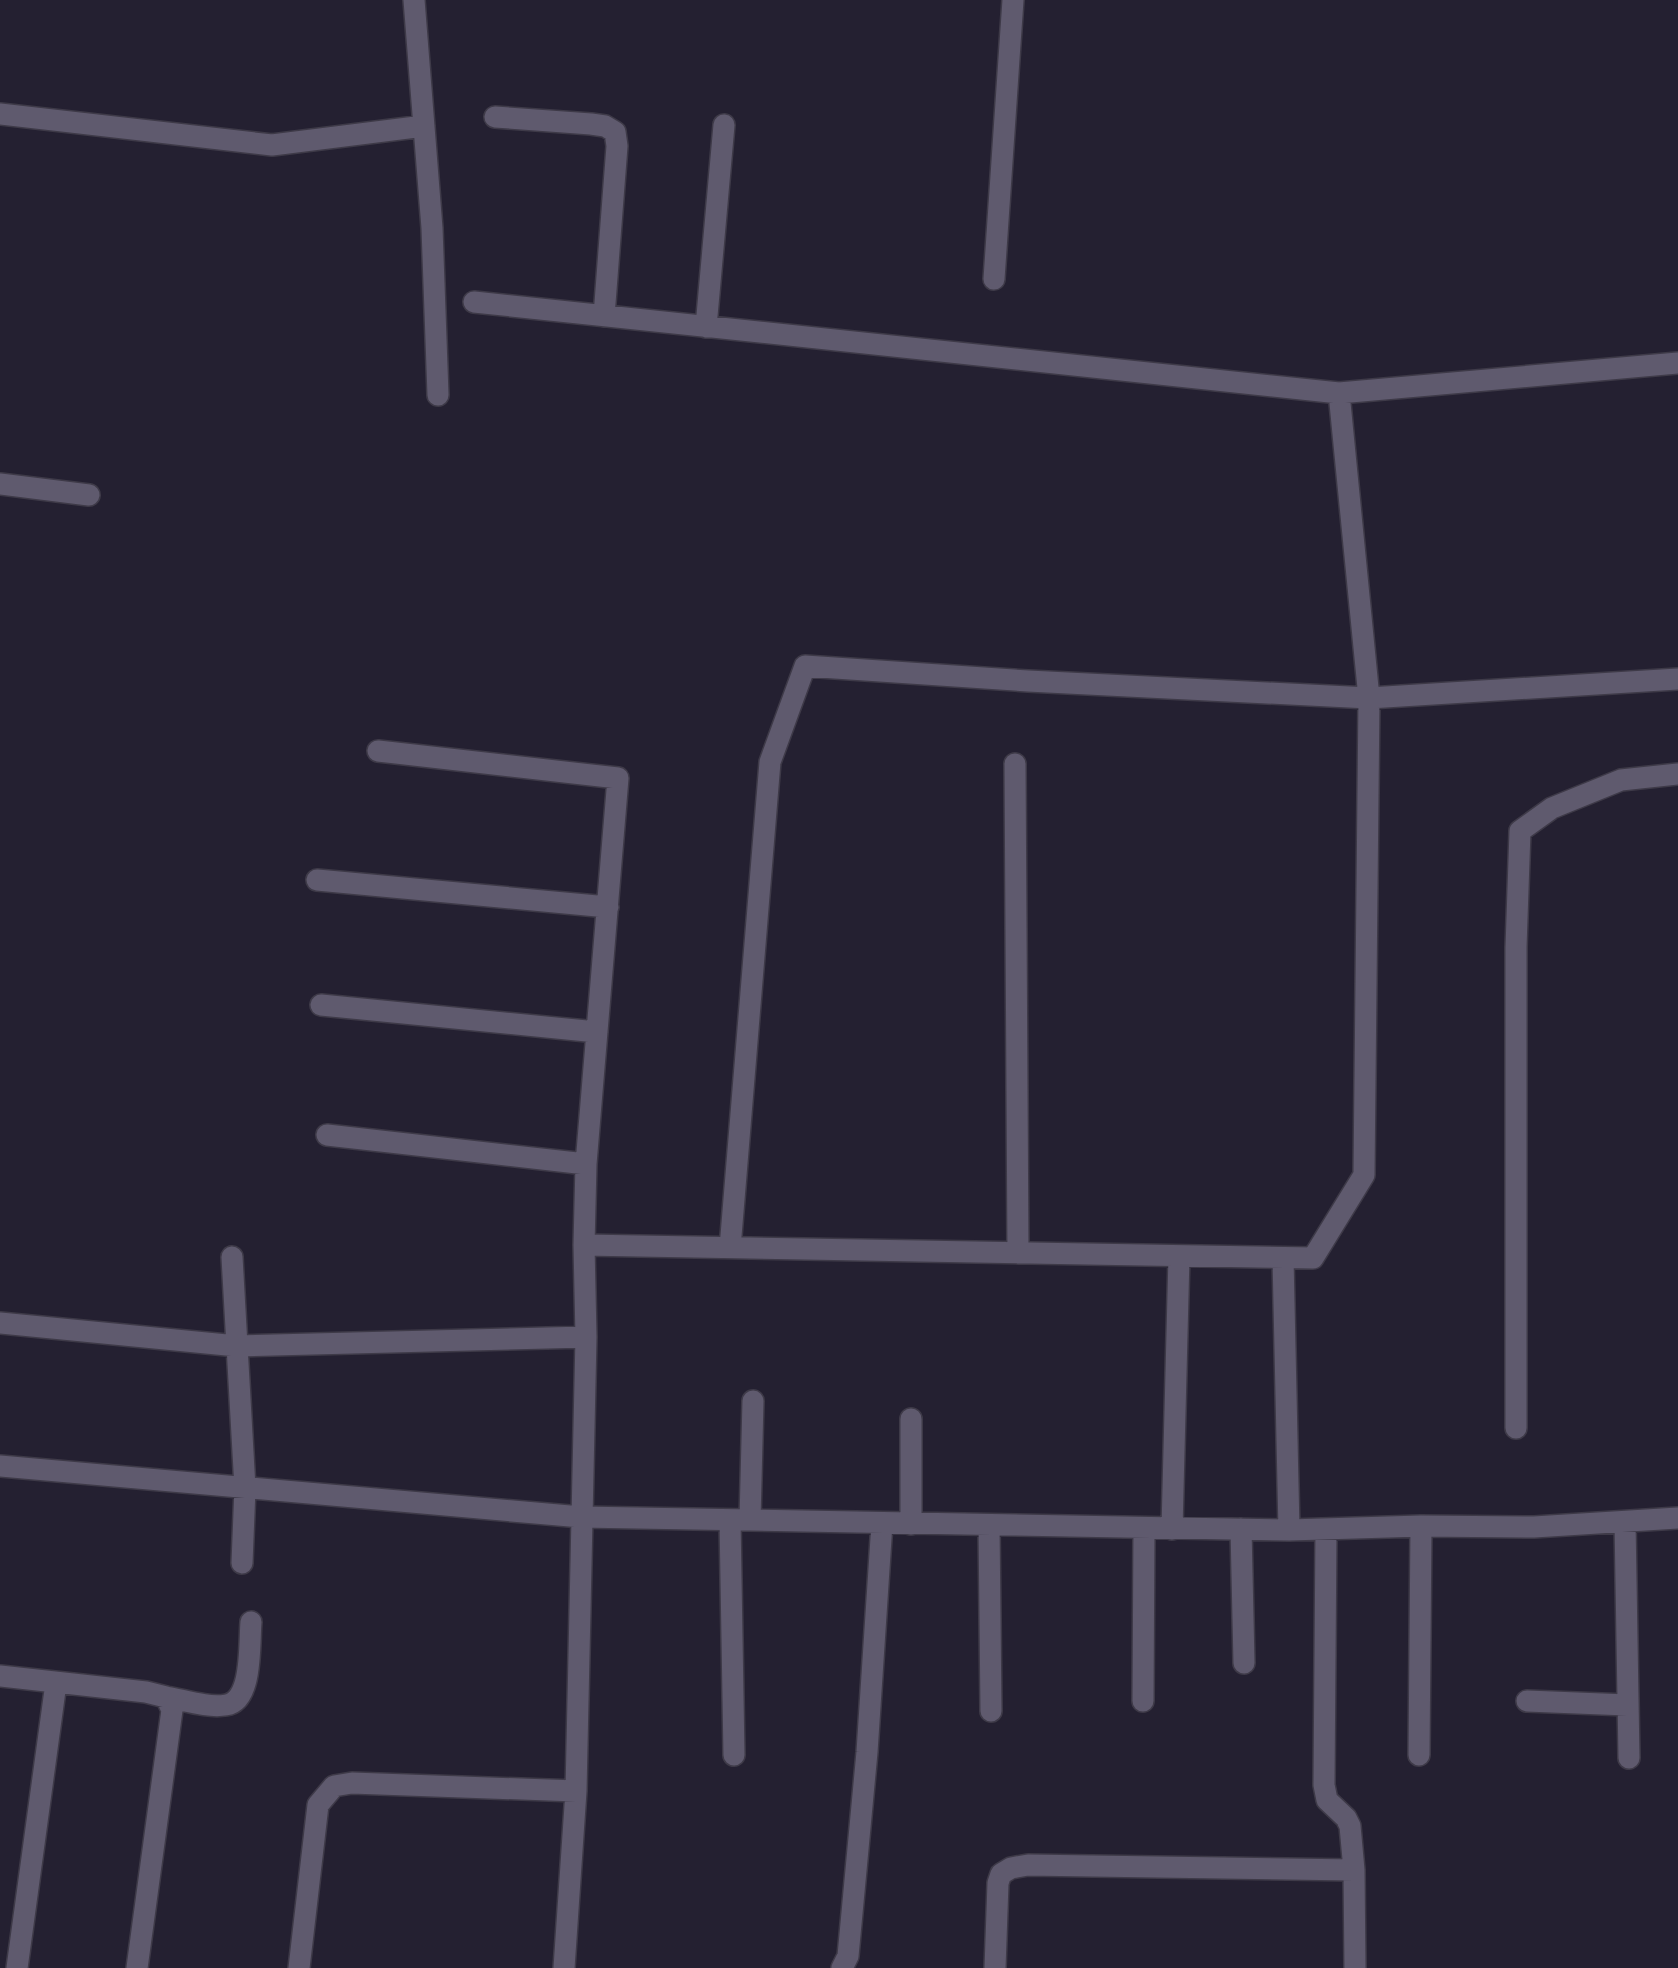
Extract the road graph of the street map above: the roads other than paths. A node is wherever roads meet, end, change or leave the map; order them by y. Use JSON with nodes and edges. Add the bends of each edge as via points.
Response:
{"nodes":[{"id":1,"x":414,"y":0,"type":"edge"},
{"id":2,"x":1013,"y":0,"type":"edge"},
{"id":3,"x":0,"y":114,"type":"edge"},
{"id":4,"x":495,"y":117,"type":"dead end"},
{"id":5,"x":724,"y":125,"type":"dead end"},
{"id":6,"x":424,"y":126,"type":"junction"},
{"id":7,"x":994,"y":279,"type":"dead end"},
{"id":8,"x":474,"y":302,"type":"dead end"},
{"id":9,"x":604,"y":316,"type":"junction"},
{"id":10,"x":706,"y":327,"type":"junction"},
{"id":11,"x":1678,"y":363,"type":"edge"},
{"id":12,"x":1339,"y":393,"type":"junction"},
{"id":13,"x":438,"y":395,"type":"dead end"},
{"id":14,"x":0,"y":484,"type":"edge"},
{"id":15,"x":89,"y":495,"type":"dead end"},
{"id":16,"x":1678,"y":679,"type":"edge"},
{"id":17,"x":1369,"y":698,"type":"junction"},
{"id":18,"x":378,"y":751,"type":"dead end"},
{"id":19,"x":1015,"y":764,"type":"dead end"},
{"id":20,"x":1678,"y":774,"type":"edge"},
{"id":21,"x":317,"y":880,"type":"dead end"},
{"id":22,"x":608,"y":907,"type":"junction"},
{"id":23,"x":321,"y":1005,"type":"dead end"},
{"id":24,"x":597,"y":1032,"type":"junction"},
{"id":25,"x":327,"y":1135,"type":"dead end"},
{"id":26,"x":586,"y":1164,"type":"junction"},
{"id":27,"x":584,"y":1245,"type":"junction"},
{"id":28,"x":730,"y":1248,"type":"junction"},
{"id":29,"x":1018,"y":1253,"type":"junction"},
{"id":30,"x":1180,"y":1256,"type":"junction"},
{"id":31,"x":232,"y":1257,"type":"dead end"},
{"id":32,"x":1283,"y":1258,"type":"junction"},
{"id":33,"x":0,"y":1323,"type":"edge"},
{"id":34,"x":586,"y":1337,"type":"junction"},
{"id":35,"x":237,"y":1346,"type":"junction"},
{"id":36,"x":753,"y":1401,"type":"dead end"},
{"id":37,"x":911,"y":1419,"type":"dead end"},
{"id":38,"x":1516,"y":1428,"type":"dead end"},
{"id":39,"x":0,"y":1466,"type":"edge"},
{"id":40,"x":246,"y":1488,"type":"junction"},
{"id":41,"x":581,"y":1517,"type":"junction"},
{"id":42,"x":1678,"y":1518,"type":"edge"},
{"id":43,"x":740,"y":1520,"type":"junction"},
{"id":44,"x":1625,"y":1522,"type":"junction"},
{"id":45,"x":882,"y":1523,"type":"junction"},
{"id":46,"x":911,"y":1524,"type":"junction"},
{"id":47,"x":989,"y":1525,"type":"junction"},
{"id":48,"x":1421,"y":1526,"type":"junction"},
{"id":49,"x":1144,"y":1529,"type":"junction"},
{"id":50,"x":1172,"y":1529,"type":"junction"},
{"id":51,"x":1241,"y":1529,"type":"junction"},
{"id":52,"x":1289,"y":1530,"type":"junction"},
{"id":53,"x":1326,"y":1530,"type":"junction"},
{"id":54,"x":242,"y":1563,"type":"dead end"},
{"id":55,"x":251,"y":1622,"type":"dead end"},
{"id":56,"x":1244,"y":1663,"type":"dead end"},
{"id":57,"x":0,"y":1676,"type":"edge"},
{"id":58,"x":56,"y":1683,"type":"junction"},
{"id":59,"x":166,"y":1697,"type":"junction"},
{"id":60,"x":1143,"y":1701,"type":"dead end"},
{"id":61,"x":1527,"y":1701,"type":"dead end"},
{"id":62,"x":1627,"y":1705,"type":"junction"},
{"id":63,"x":991,"y":1711,"type":"dead end"},
{"id":64,"x":734,"y":1755,"type":"dead end"},
{"id":65,"x":1419,"y":1755,"type":"dead end"},
{"id":66,"x":1629,"y":1758,"type":"dead end"},
{"id":67,"x":576,"y":1791,"type":"junction"},
{"id":68,"x":1354,"y":1870,"type":"junction"},
{"id":69,"x":17,"y":1968,"type":"edge"},
{"id":70,"x":137,"y":1968,"type":"edge"},
{"id":71,"x":299,"y":1968,"type":"edge"},
{"id":72,"x":564,"y":1968,"type":"edge"},
{"id":73,"x":842,"y":1968,"type":"edge"},
{"id":74,"x":995,"y":1968,"type":"edge"},
{"id":75,"x":1355,"y":1968,"type":"edge"}],
"edges":[{"from":1,"to":6,"type":"street"},
{"from":2,"to":7,"type":"street"},
{"from":3,"to":6,"type":"street","via":[[272,145]]},
{"from":4,"to":9,"type":"street","via":[[591,124],[615,132]]},
{"from":5,"to":10,"type":"street"},
{"from":6,"to":13,"type":"street"},
{"from":8,"to":9,"type":"street"},
{"from":9,"to":10,"type":"street"},
{"from":10,"to":12,"type":"street"},
{"from":11,"to":12,"type":"street"},
{"from":12,"to":17,"type":"street"},
{"from":14,"to":15,"type":"street"},
{"from":16,"to":17,"type":"street"},
{"from":17,"to":28,"type":"street","via":[[805,666],[770,762]]},
{"from":17,"to":32,"type":"street","via":[[1364,1175],[1313,1258]]},
{"from":18,"to":22,"type":"street","via":[[618,778]]},
{"from":19,"to":29,"type":"street"},
{"from":20,"to":38,"type":"street","via":[[1621,780],[1552,808],[1520,831]]},
{"from":21,"to":22,"type":"street"},
{"from":22,"to":24,"type":"street"},
{"from":23,"to":24,"type":"street"},
{"from":24,"to":26,"type":"street"},
{"from":25,"to":26,"type":"street"},
{"from":26,"to":27,"type":"street"},
{"from":27,"to":28,"type":"street"},
{"from":27,"to":34,"type":"street"},
{"from":28,"to":29,"type":"street"},
{"from":29,"to":30,"type":"street"},
{"from":30,"to":32,"type":"street"},
{"from":30,"to":50,"type":"street"},
{"from":31,"to":35,"type":"street"},
{"from":32,"to":52,"type":"street"},
{"from":33,"to":35,"type":"street"},
{"from":34,"to":35,"type":"street"},
{"from":34,"to":41,"type":"street"},
{"from":35,"to":40,"type":"street"},
{"from":36,"to":43,"type":"street"},
{"from":37,"to":46,"type":"street"},
{"from":39,"to":40,"type":"street"},
{"from":40,"to":41,"type":"street"},
{"from":40,"to":54,"type":"street"},
{"from":41,"to":43,"type":"street"},
{"from":41,"to":67,"type":"street"},
{"from":42,"to":44,"type":"street"},
{"from":43,"to":45,"type":"street"},
{"from":43,"to":64,"type":"street"},
{"from":44,"to":48,"type":"street"},
{"from":44,"to":62,"type":"street"},
{"from":45,"to":46,"type":"street"},
{"from":45,"to":73,"type":"street","via":[[866,1766],[848,1956]]},
{"from":46,"to":47,"type":"street"},
{"from":47,"to":49,"type":"street"},
{"from":47,"to":63,"type":"street"},
{"from":48,"to":53,"type":"street"},
{"from":48,"to":65,"type":"street"},
{"from":49,"to":50,"type":"street"},
{"from":49,"to":60,"type":"street"},
{"from":50,"to":51,"type":"street"},
{"from":51,"to":52,"type":"street"},
{"from":51,"to":56,"type":"street"},
{"from":52,"to":53,"type":"street"},
{"from":53,"to":68,"type":"street","via":[[1324,1785],[1326,1800],[1350,1826]]},
{"from":55,"to":59,"type":"street","via":[[246,1682],[238,1700],[215,1705]]},
{"from":57,"to":58,"type":"street"},
{"from":58,"to":59,"type":"street"},
{"from":58,"to":69,"type":"street"},
{"from":59,"to":70,"type":"street","via":[[172,1710]]},
{"from":61,"to":62,"type":"street"},
{"from":62,"to":66,"type":"street"},
{"from":67,"to":71,"type":"street","via":[[361,1783],[334,1786],[318,1805]]},
{"from":67,"to":72,"type":"street"},
{"from":68,"to":74,"type":"street","via":[[1011,1868],[1001,1874],[998,1884]]},
{"from":68,"to":75,"type":"street"}]}
